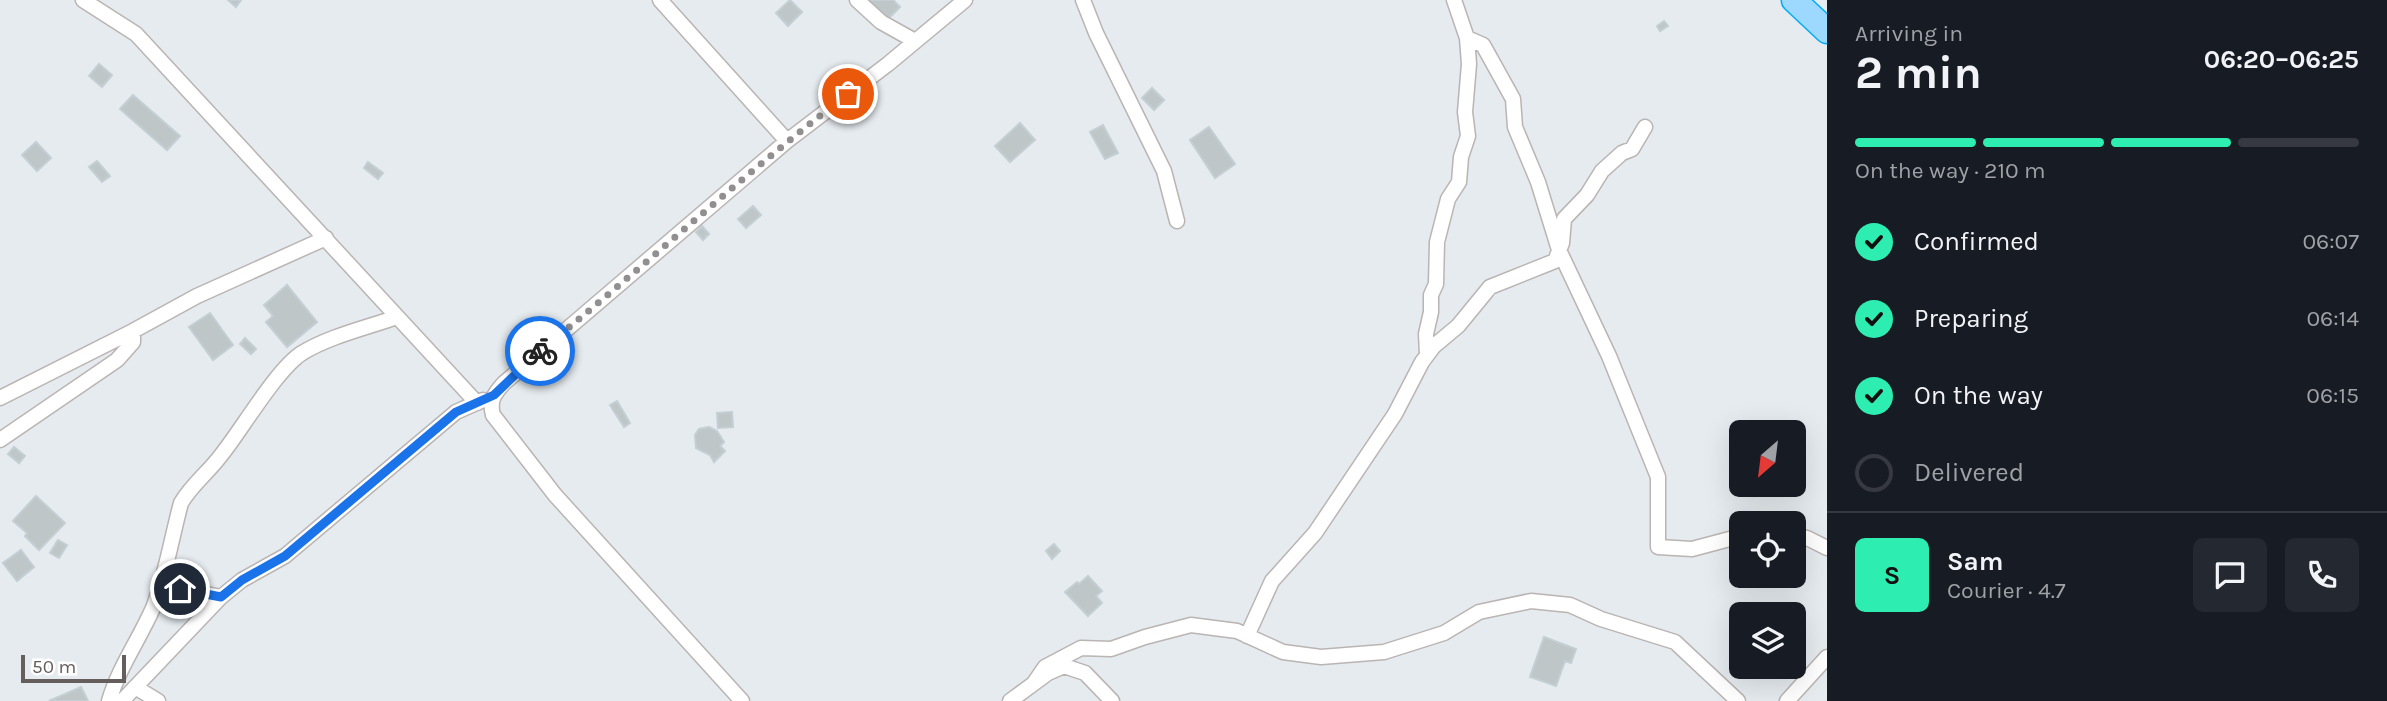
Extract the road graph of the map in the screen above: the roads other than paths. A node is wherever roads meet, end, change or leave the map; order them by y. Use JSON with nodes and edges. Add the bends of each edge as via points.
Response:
{"nodes":[{"id":1,"x":83,"y":0,"type":"edge"},
{"id":2,"x":660,"y":0,"type":"edge"},
{"id":3,"x":857,"y":0,"type":"edge"},
{"id":4,"x":965,"y":0,"type":"edge"},
{"id":5,"x":1083,"y":0,"type":"edge"},
{"id":6,"x":1454,"y":0,"type":"edge"},
{"id":7,"x":1794,"y":0,"type":"edge"},
{"id":8,"x":1827,"y":31,"type":"edge"},
{"id":9,"x":1466,"y":38,"type":"junction"},
{"id":10,"x":915,"y":41,"type":"junction"},
{"id":11,"x":1645,"y":127,"type":"dead end"},
{"id":12,"x":787,"y":141,"type":"junction"},
{"id":13,"x":1177,"y":221,"type":"dead end"},
{"id":14,"x":327,"y":238,"type":"junction"},
{"id":15,"x":1559,"y":250,"type":"junction"},
{"id":16,"x":397,"y":317,"type":"junction"},
{"id":17,"x":133,"y":331,"type":"junction"},
{"id":18,"x":1427,"y":355,"type":"junction"},
{"id":19,"x":494,"y":395,"type":"junction"},
{"id":20,"x":0,"y":398,"type":"edge"},
{"id":21,"x":477,"y":403,"type":"junction"},
{"id":22,"x":0,"y":440,"type":"edge"},
{"id":23,"x":1806,"y":538,"type":"edge"},
{"id":24,"x":1729,"y":539,"type":"edge"},
{"id":25,"x":1827,"y":548,"type":"edge"},
{"id":26,"x":159,"y":584,"type":"junction"},
{"id":27,"x":221,"y":597,"type":"junction"},
{"id":28,"x":1247,"y":636,"type":"junction"},
{"id":29,"x":1827,"y":657,"type":"edge"},
{"id":30,"x":1034,"y":683,"type":"junction"},
{"id":31,"x":135,"y":687,"type":"junction"},
{"id":32,"x":1795,"y":698,"type":"edge"},
{"id":33,"x":109,"y":701,"type":"edge"},
{"id":34,"x":122,"y":701,"type":"edge"},
{"id":35,"x":158,"y":701,"type":"edge"},
{"id":36,"x":741,"y":701,"type":"edge"},
{"id":37,"x":1010,"y":701,"type":"edge"},
{"id":38,"x":1112,"y":701,"type":"edge"},
{"id":39,"x":1738,"y":701,"type":"edge"}],
"edges":[{"from":1,"to":14,"type":"street","via":[[136,34]]},
{"from":2,"to":12,"type":"street"},
{"from":3,"to":10,"type":"street","via":[[881,22]]},
{"from":4,"to":10,"type":"street"},
{"from":5,"to":13,"type":"street","via":[[1164,171]]},
{"from":6,"to":9,"type":"street"},
{"from":7,"to":8,"type":"highway"},
{"from":9,"to":15,"type":"street","via":[[1483,45],[1513,99],[1515,127]]},
{"from":9,"to":18,"type":"street","via":[[1468,136],[1459,181],[1448,199],[1437,242]]},
{"from":10,"to":12,"type":"street"},
{"from":11,"to":15,"type":"street","via":[[1632,149],[1602,172],[1564,219]]},
{"from":12,"to":19,"type":"street"},
{"from":14,"to":16,"type":"street"},
{"from":14,"to":17,"type":"street","via":[[197,296]]},
{"from":15,"to":18,"type":"street","via":[[1555,261],[1490,287]]},
{"from":15,"to":24,"type":"street","via":[[1658,477],[1658,547],[1692,549]]},
{"from":16,"to":21,"type":"street"},
{"from":16,"to":26,"type":"street","via":[[314,347],[290,363],[222,455],[188,491]]},
{"from":17,"to":20,"type":"street"},
{"from":17,"to":22,"type":"street","via":[[134,342],[117,360]]},
{"from":18,"to":28,"type":"street","via":[[1395,414],[1315,533],[1272,581]]},
{"from":19,"to":21,"type":"street"},
{"from":19,"to":36,"type":"street","via":[[493,415],[547,485]]},
{"from":21,"to":27,"type":"street","via":[[456,412],[285,556]]},
{"from":23,"to":25,"type":"street"},
{"from":26,"to":27,"type":"street"},
{"from":26,"to":33,"type":"street","via":[[147,622],[123,663]]},
{"from":27,"to":31,"type":"street"},
{"from":28,"to":30,"type":"street","via":[[1191,625],[1111,649],[1082,648],[1045,667]]},
{"from":28,"to":39,"type":"street","via":[[1283,652],[1321,657],[1384,652],[1444,633],[1479,612],[1531,601],[1570,605],[1675,642]]},
{"from":29,"to":32,"type":"street"},
{"from":30,"to":37,"type":"street"},
{"from":30,"to":38,"type":"street","via":[[1064,666],[1085,673]]},
{"from":31,"to":34,"type":"street"},
{"from":31,"to":35,"type":"street"}]}
